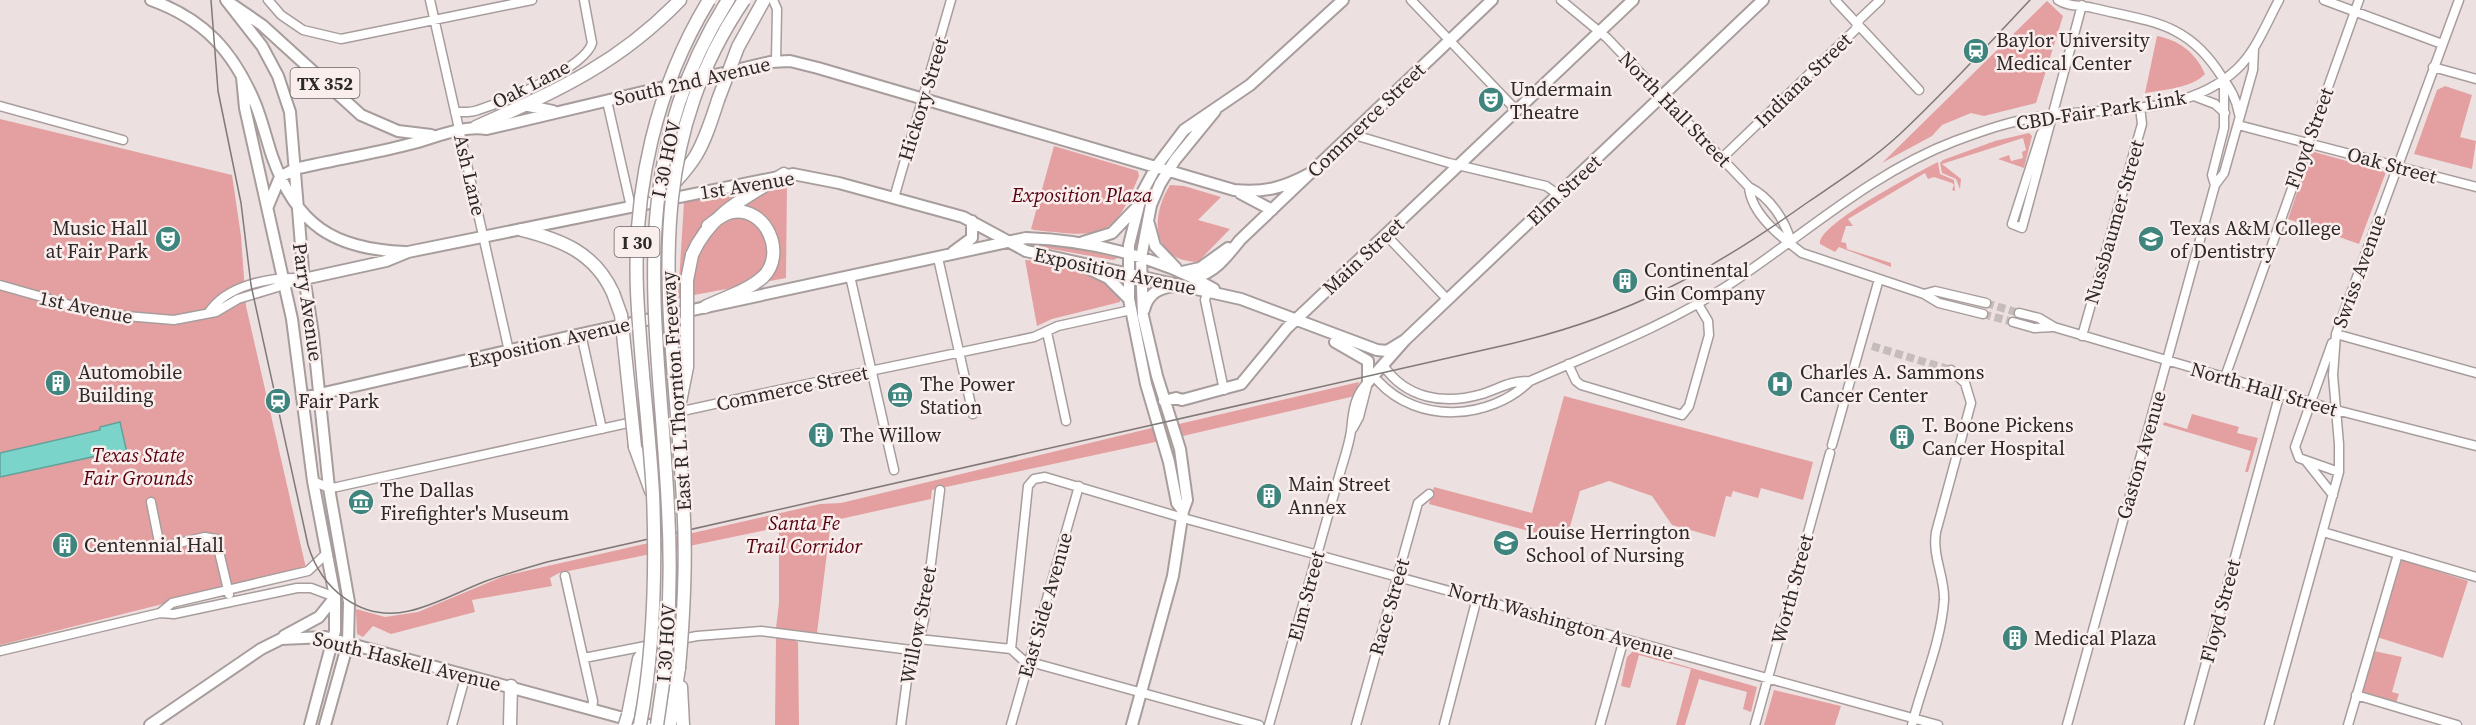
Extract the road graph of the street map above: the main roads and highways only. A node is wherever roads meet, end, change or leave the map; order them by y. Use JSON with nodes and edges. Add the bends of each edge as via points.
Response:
{"nodes":[{"id":1,"x":151,"y":0,"type":"edge"},
{"id":2,"x":226,"y":0,"type":"edge"},
{"id":3,"x":680,"y":0,"type":"edge"},
{"id":4,"x":709,"y":0,"type":"edge"},
{"id":5,"x":722,"y":0,"type":"edge"},
{"id":6,"x":728,"y":0,"type":"edge"},
{"id":7,"x":744,"y":0,"type":"edge"},
{"id":8,"x":764,"y":0,"type":"edge"},
{"id":9,"x":1343,"y":0,"type":"edge"},
{"id":10,"x":1492,"y":0,"type":"edge"},
{"id":11,"x":1633,"y":0,"type":"edge"},
{"id":12,"x":1763,"y":0,"type":"edge"},
{"id":13,"x":242,"y":76,"type":"junction"},
{"id":14,"x":524,"y":105,"type":"junction"},
{"id":15,"x":571,"y":111,"type":"junction"},
{"id":16,"x":1215,"y":111,"type":"junction"},
{"id":17,"x":476,"y":127,"type":"junction"},
{"id":18,"x":437,"y":136,"type":"junction"},
{"id":19,"x":1156,"y":167,"type":"junction"},
{"id":20,"x":295,"y":169,"type":"junction"},
{"id":21,"x":1168,"y":170,"type":"junction"},
{"id":22,"x":784,"y":174,"type":"junction"},
{"id":23,"x":1309,"y":174,"type":"junction"},
{"id":24,"x":280,"y":177,"type":"junction"},
{"id":25,"x":1234,"y":190,"type":"junction"},
{"id":26,"x":657,"y":201,"type":"junction"},
{"id":27,"x":1138,"y":205,"type":"junction"},
{"id":28,"x":268,"y":206,"type":"junction"},
{"id":29,"x":297,"y":208,"type":"junction"},
{"id":30,"x":1272,"y":210,"type":"junction"},
{"id":31,"x":972,"y":221,"type":"junction"},
{"id":32,"x":1148,"y":221,"type":"junction"},
{"id":33,"x":708,"y":226,"type":"junction"},
{"id":34,"x":522,"y":230,"type":"junction"},
{"id":35,"x":1240,"y":240,"type":"junction"},
{"id":36,"x":1073,"y":243,"type":"junction"},
{"id":37,"x":1008,"y":244,"type":"junction"},
{"id":38,"x":408,"y":252,"type":"junction"},
{"id":39,"x":1128,"y":255,"type":"junction"},
{"id":40,"x":943,"y":257,"type":"junction"},
{"id":41,"x":1141,"y":258,"type":"junction"},
{"id":42,"x":1069,"y":259,"type":"junction"},
{"id":43,"x":1181,"y":272,"type":"junction"},
{"id":44,"x":1127,"y":273,"type":"junction"},
{"id":45,"x":1140,"y":276,"type":"junction"},
{"id":46,"x":1194,"y":278,"type":"junction"},
{"id":47,"x":304,"y":279,"type":"junction"},
{"id":48,"x":1179,"y":285,"type":"junction"},
{"id":49,"x":1208,"y":289,"type":"junction"},
{"id":50,"x":1130,"y":305,"type":"junction"},
{"id":51,"x":705,"y":307,"type":"junction"},
{"id":52,"x":1143,"y":316,"type":"junction"},
{"id":53,"x":1296,"y":320,"type":"junction"},
{"id":54,"x":1320,"y":331,"type":"junction"},
{"id":55,"x":1405,"y":340,"type":"junction"},
{"id":56,"x":320,"y":394,"type":"junction"},
{"id":57,"x":302,"y":398,"type":"junction"},
{"id":58,"x":1182,"y":400,"type":"junction"},
{"id":59,"x":1164,"y":401,"type":"junction"},
{"id":60,"x":677,"y":418,"type":"junction"},
{"id":61,"x":1174,"y":430,"type":"junction"},
{"id":62,"x":653,"y":496,"type":"junction"},
{"id":63,"x":1183,"y":514,"type":"junction"},
{"id":64,"x":335,"y":597,"type":"junction"},
{"id":65,"x":280,"y":639,"type":"junction"},
{"id":66,"x":333,"y":639,"type":"junction"},
{"id":67,"x":348,"y":643,"type":"junction"},
{"id":68,"x":650,"y":644,"type":"junction"},
{"id":69,"x":679,"y":668,"type":"junction"},
{"id":70,"x":511,"y":686,"type":"junction"},
{"id":71,"x":150,"y":725,"type":"edge"},
{"id":72,"x":310,"y":725,"type":"edge"},
{"id":73,"x":325,"y":725,"type":"edge"},
{"id":74,"x":510,"y":725,"type":"edge"},
{"id":75,"x":625,"y":725,"type":"edge"},
{"id":76,"x":640,"y":725,"type":"edge"},
{"id":77,"x":650,"y":725,"type":"edge"},
{"id":78,"x":657,"y":725,"type":"edge"},
{"id":79,"x":670,"y":725,"type":"edge"},
{"id":80,"x":683,"y":725,"type":"edge"},
{"id":81,"x":1132,"y":725,"type":"edge"}],
"edges":[{"from":1,"to":13,"type":"main road","via":[[200,24]]},
{"from":2,"to":18,"type":"main road","number":"TX 352","via":[[262,25],[361,115],[399,131]]},
{"from":2,"to":20,"type":"main road","name":"Parry Avenue","via":[[262,46],[278,76],[290,112]]},
{"from":3,"to":14,"type":"highway","via":[[647,32],[588,74]]},
{"from":4,"to":62,"type":"highway","name":"East R L Thornton Freeway","number":"I 30","bridge":true,"via":[[666,90],[641,196],[637,291]]},
{"from":5,"to":77,"type":"highway","name":"I 30 HOV","via":[[695,47],[672,102],[650,208],[647,277],[664,586],[660,660]]},
{"from":6,"to":78,"type":"highway","name":"I 30 HOV","bridge":true,"via":[[702,47],[678,105],[663,159],[656,205],[654,289],[670,555],[667,642]]},
{"from":7,"to":60,"type":"highway","name":"East R L Thornton Freeway","number":"I 30","bridge":true,"via":[[692,104],[671,191],[667,285]]},
{"from":8,"to":26,"type":"highway","bridge":true,"via":[[738,47],[698,156]]},
{"from":9,"to":16,"type":"main road","via":[[1250,85]]},
{"from":10,"to":23,"type":"main road","name":"Commerce Street"},
{"from":11,"to":53,"type":"main road","name":"Main Street"},
{"from":12,"to":55,"type":"main road","name":"Elm Street"},
{"from":13,"to":24,"type":"main road","via":[[256,104]]},
{"from":13,"to":28,"type":"main road","name":"Parry Avenue","via":[[245,108]]},
{"from":14,"to":15,"type":"main road","via":[[544,111]]},
{"from":14,"to":17,"type":"highway"},
{"from":15,"to":17,"type":"main road","name":"South 2nd Avenue","via":[[487,129]]},
{"from":15,"to":19,"type":"main road","name":"South 2nd Avenue","via":[[776,61],[800,63]]},
{"from":16,"to":19,"type":"main road","via":[[1184,130]]},
{"from":16,"to":21,"type":"main road"},
{"from":17,"to":18,"type":"main road","name":"South 2nd Avenue","number":"TX 352"},
{"from":18,"to":20,"type":"main road","name":"South 2nd Avenue"},
{"from":19,"to":21,"type":"main road","name":"South 2nd Avenue"},
{"from":19,"to":27,"type":"main road"},
{"from":20,"to":24,"type":"main road","name":"South 2nd Avenue"},
{"from":20,"to":29,"type":"main road","name":"Parry Avenue"},
{"from":21,"to":25,"type":"main road","name":"South 2nd Avenue"},
{"from":21,"to":32,"type":"main road"},
{"from":22,"to":26,"type":"main road","name":"1st Avenue"},
{"from":22,"to":31,"type":"main road","name":"1st Avenue","via":[[802,175]]},
{"from":22,"to":33,"type":"highway","via":[[721,213]]},
{"from":23,"to":25,"type":"main road","name":"South 2nd Avenue","via":[[1277,190]]},
{"from":23,"to":30,"type":"main road","name":"Commerce Street"},
{"from":24,"to":28,"type":"main road"},
{"from":24,"to":29,"type":"main road"},
{"from":25,"to":30,"type":"main road","name":"South 2nd Avenue"},
{"from":26,"to":34,"type":"main road","name":"1st Avenue"},
{"from":27,"to":36,"type":"main road","via":[[1112,233]]},
{"from":27,"to":39,"type":"main road"},
{"from":28,"to":57,"type":"main road","name":"Parry Avenue","via":[[285,282]]},
{"from":29,"to":38,"type":"main road","via":[[342,241]]},
{"from":29,"to":47,"type":"main road","name":"Parry Avenue"},
{"from":30,"to":35,"type":"main road","name":"Commerce Street"},
{"from":31,"to":37,"type":"main road","name":"1st Avenue"},
{"from":31,"to":40,"type":"main road","via":[[972,238]]},
{"from":32,"to":41,"type":"main road"},
{"from":32,"to":43,"type":"main road","via":[[1155,246]]},
{"from":33,"to":51,"type":"highway","via":[[730,212],[749,214],[763,224],[774,249],[772,264],[764,276]]},
{"from":33,"to":60,"type":"highway","bridge":true,"via":[[692,255],[687,280],[687,367]]},
{"from":34,"to":38,"type":"main road","name":"1st Avenue"},
{"from":34,"to":62,"type":"highway","bridge":true,"via":[[549,237],[586,255],[604,274],[614,293],[621,315],[635,447]]},
{"from":35,"to":43,"type":"main road","name":"Commerce Street","via":[[1200,268]]},
{"from":35,"to":46,"type":"main road","name":"Commerce Street","via":[[1212,271]]},
{"from":36,"to":37,"type":"main road","name":"Exposition Avenue","via":[[1026,238]]},
{"from":36,"to":39,"type":"main road","name":"Exposition Avenue"},
{"from":37,"to":40,"type":"main road","name":"Exposition Avenue"},
{"from":37,"to":42,"type":"main road","name":"Exposition Avenue"},
{"from":38,"to":47,"type":"main road","name":"1st Avenue","via":[[386,261]]},
{"from":39,"to":41,"type":"main road","name":"Exposition Avenue"},
{"from":39,"to":44,"type":"main road"},
{"from":40,"to":51,"type":"main road","name":"Exposition Avenue"},
{"from":41,"to":43,"type":"main road","name":"Exposition Avenue"},
{"from":41,"to":45,"type":"main road"},
{"from":42,"to":44,"type":"main road","name":"Exposition Avenue"},
{"from":42,"to":50,"type":"main road","via":[[1108,278]]},
{"from":43,"to":46,"type":"main road","name":"Exposition Avenue"},
{"from":44,"to":45,"type":"main road","name":"Exposition Avenue"},
{"from":44,"to":50,"type":"main road"},
{"from":45,"to":48,"type":"main road","name":"Exposition Avenue"},
{"from":45,"to":52,"type":"main road"},
{"from":46,"to":49,"type":"main road","name":"Exposition Avenue"},
{"from":47,"to":56,"type":"main road","name":"Parry Avenue"},
{"from":48,"to":49,"type":"main road","name":"Exposition Avenue"},
{"from":48,"to":52,"type":"main road","via":[[1156,291],[1147,301]]},
{"from":49,"to":53,"type":"main road","name":"Exposition Avenue"},
{"from":50,"to":63,"type":"main road","via":[[1177,503]]},
{"from":51,"to":56,"type":"main road","name":"Exposition Avenue"},
{"from":52,"to":59,"type":"main road"},
{"from":53,"to":54,"type":"main road","name":"Exposition Avenue"},
{"from":53,"to":58,"type":"main road","name":"Main Street","via":[[1272,344],[1248,379],[1224,390]]},
{"from":54,"to":55,"type":"main road","via":[[1382,351]]},
{"from":54,"to":55,"type":"main road","name":"Elm Street","via":[[1366,358],[1373,381]]},
{"from":56,"to":57,"type":"main road","name":"Exposition Avenue"},
{"from":56,"to":67,"type":"main road","name":"Parry Avenue","via":[[329,488],[349,602]]},
{"from":57,"to":64,"type":"main road","name":"Parry Avenue"},
{"from":58,"to":59,"type":"main road","name":"Main Street"},
{"from":58,"to":61,"type":"main road","via":[[1174,411]]},
{"from":59,"to":61,"type":"main road"},
{"from":60,"to":69,"type":"highway","name":"East R L Thornton Freeway","number":"I 30","bridge":true,"via":[[686,555]]},
{"from":61,"to":63,"type":"main road","via":[[1186,481]]},
{"from":62,"to":68,"type":"highway","name":"East R L Thornton Freeway","number":"I 30","bridge":true},
{"from":63,"to":81,"type":"main road","via":[[1173,576]]},
{"from":64,"to":65,"type":"main road","via":[[319,617]]},
{"from":64,"to":66,"type":"main road","name":"Parry Avenue"},
{"from":65,"to":66,"type":"main road","name":"South Haskell Avenue"},
{"from":65,"to":71,"type":"main road","name":"South Haskell Avenue"},
{"from":66,"to":67,"type":"main road","name":"South Haskell Avenue"},
{"from":66,"to":72,"type":"main road","name":"Parry Avenue"},
{"from":67,"to":70,"type":"main road","name":"South Haskell Avenue"},
{"from":67,"to":73,"type":"main road","name":"Parry Avenue"},
{"from":68,"to":75,"type":"highway","bridge":true,"via":[[639,659]]},
{"from":68,"to":76,"type":"highway","name":"East R L Thornton Freeway","number":"I 30","bridge":true},
{"from":69,"to":79,"type":"highway","name":"East R L Thornton Freeway","number":"I 30"},
{"from":69,"to":80,"type":"highway"},
{"from":70,"to":74,"type":"highway"},
{"from":70,"to":77,"type":"main road","name":"South Haskell Avenue"}]}
